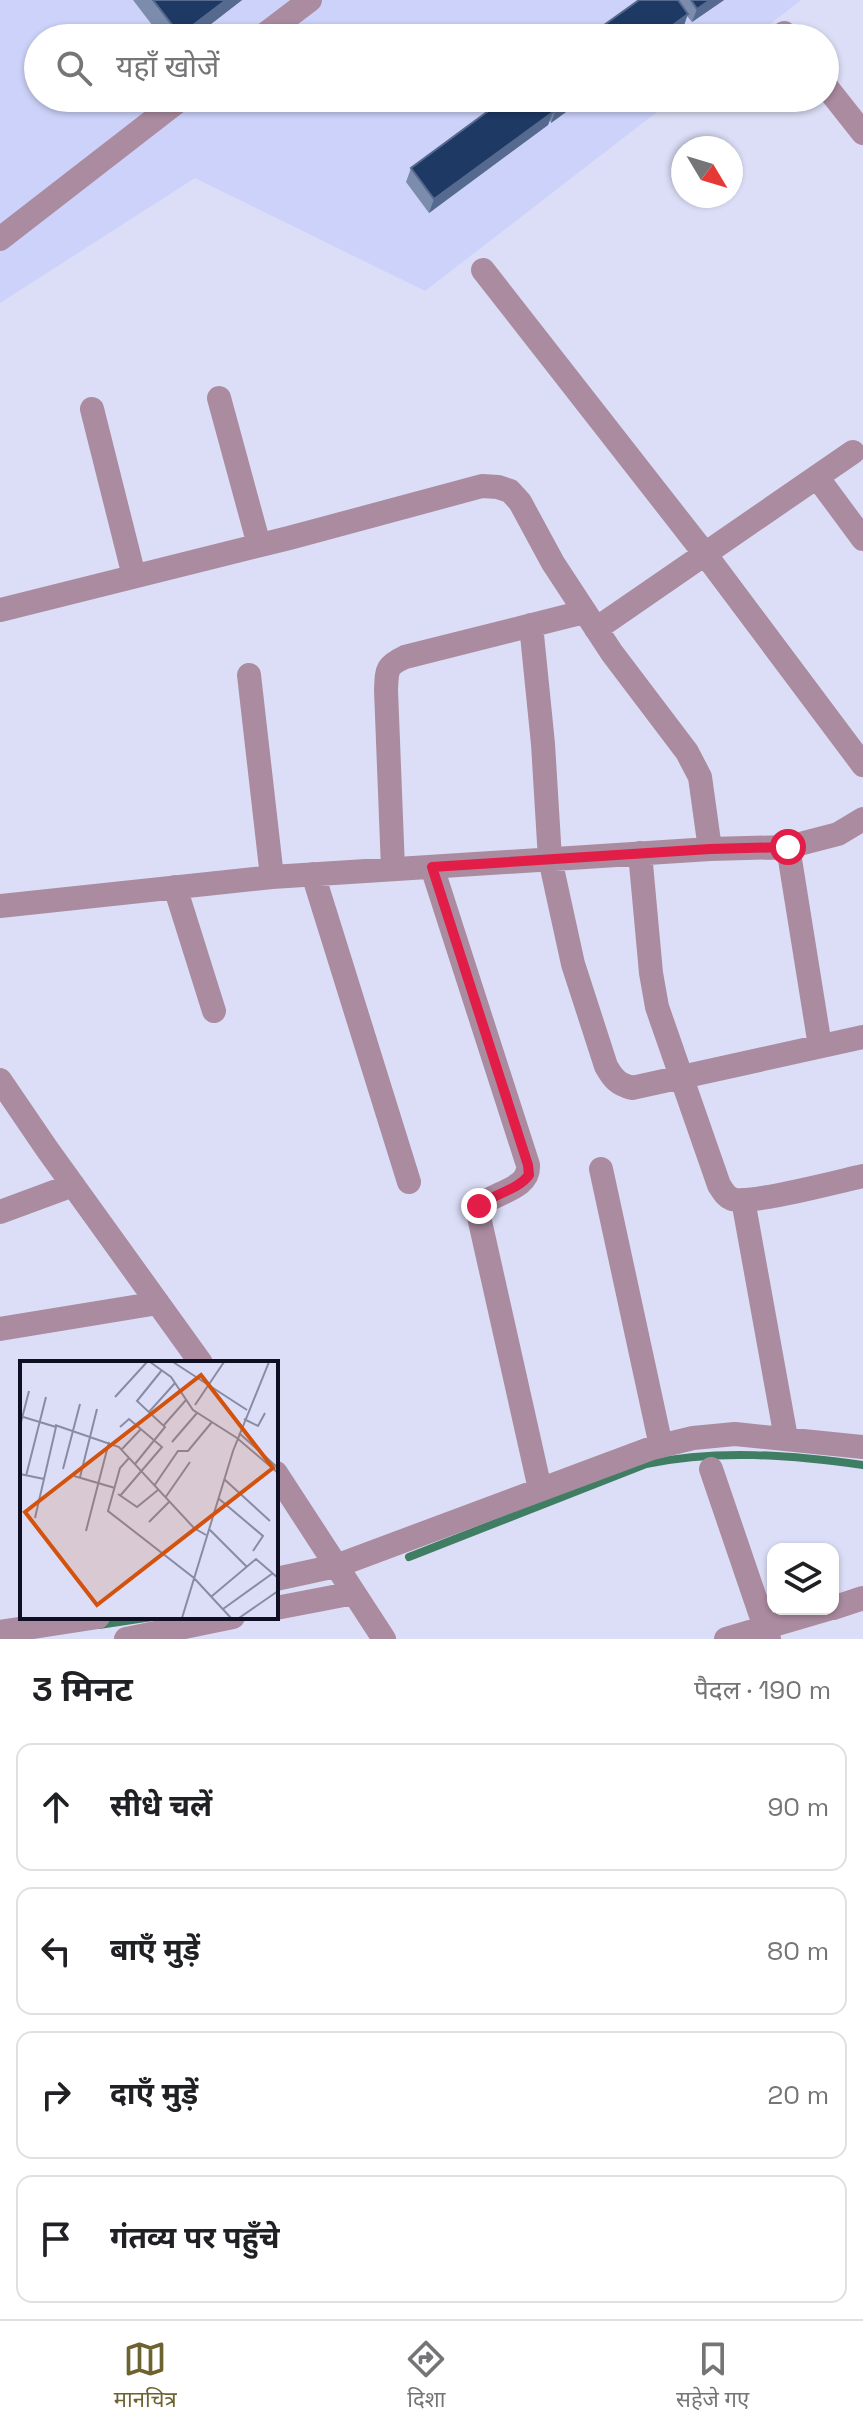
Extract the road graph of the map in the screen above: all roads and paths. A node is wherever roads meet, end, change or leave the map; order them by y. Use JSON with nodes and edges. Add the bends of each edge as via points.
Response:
{"nodes":[{"id":1,"x":310,"y":0,"type":"edge"},
{"id":2,"x":278,"y":24,"type":"edge"},
{"id":3,"x":839,"y":103,"type":"edge"},
{"id":4,"x":164,"y":112,"type":"edge"},
{"id":5,"x":863,"y":133,"type":"edge"},
{"id":6,"x":0,"y":239,"type":"edge"},
{"id":7,"x":483,"y":270,"type":"dead end"},
{"id":8,"x":219,"y":398,"type":"dead end"},
{"id":9,"x":92,"y":409,"type":"dead end"},
{"id":10,"x":853,"y":452,"type":"dead end"},
{"id":11,"x":817,"y":477,"type":"junction"},
{"id":12,"x":863,"y":539,"type":"edge"},
{"id":13,"x":259,"y":545,"type":"junction"},
{"id":14,"x":705,"y":554,"type":"junction"},
{"id":15,"x":134,"y":576,"type":"junction"},
{"id":16,"x":0,"y":610,"type":"edge"},
{"id":17,"x":590,"y":620,"type":"junction"},
{"id":18,"x":531,"y":625,"type":"junction"},
{"id":19,"x":249,"y":675,"type":"dead end"},
{"id":20,"x":863,"y":765,"type":"edge"},
{"id":21,"x":863,"y":819,"type":"edge"},
{"id":22,"x":788,"y":847,"type":"junction"},
{"id":23,"x":710,"y":849,"type":"junction"},
{"id":24,"x":640,"y":853,"type":"junction"},
{"id":25,"x":550,"y":859,"type":"junction"},
{"id":26,"x":432,"y":867,"type":"junction"},
{"id":27,"x":393,"y":869,"type":"junction"},
{"id":28,"x":313,"y":874,"type":"junction"},
{"id":29,"x":272,"y":877,"type":"junction"},
{"id":30,"x":175,"y":887,"type":"junction"},
{"id":31,"x":0,"y":906,"type":"edge"},
{"id":32,"x":214,"y":1011,"type":"dead end"},
{"id":33,"x":863,"y":1037,"type":"edge"},
{"id":34,"x":820,"y":1046,"type":"junction"},
{"id":35,"x":681,"y":1077,"type":"junction"},
{"id":36,"x":0,"y":1080,"type":"edge"},
{"id":37,"x":601,"y":1169,"type":"dead end"},
{"id":38,"x":863,"y":1176,"type":"edge"},
{"id":39,"x":409,"y":1182,"type":"dead end"},
{"id":40,"x":73,"y":1185,"type":"junction"},
{"id":41,"x":743,"y":1200,"type":"junction"},
{"id":42,"x":0,"y":1212,"type":"edge"},
{"id":43,"x":158,"y":1303,"type":"junction"},
{"id":44,"x":0,"y":1329,"type":"edge"},
{"id":45,"x":200,"y":1361,"type":"edge"},
{"id":46,"x":786,"y":1438,"type":"junction"},
{"id":47,"x":661,"y":1446,"type":"junction"},
{"id":48,"x":863,"y":1447,"type":"edge"},
{"id":49,"x":711,"y":1469,"type":"dead end"},
{"id":50,"x":278,"y":1476,"type":"edge"},
{"id":51,"x":540,"y":1489,"type":"junction"},
{"id":52,"x":336,"y":1566,"type":"junction"},
{"id":53,"x":278,"y":1579,"type":"edge"},
{"id":54,"x":354,"y":1593,"type":"junction"},
{"id":55,"x":863,"y":1598,"type":"edge"},
{"id":56,"x":839,"y":1606,"type":"edge"},
{"id":57,"x":278,"y":1608,"type":"edge"},
{"id":58,"x":814,"y":1615,"type":"edge"},
{"id":59,"x":85,"y":1619,"type":"edge"},
{"id":60,"x":223,"y":1619,"type":"edge"},
{"id":61,"x":0,"y":1632,"type":"edge"},
{"id":62,"x":767,"y":1634,"type":"edge"},
{"id":63,"x":126,"y":1639,"type":"edge"},
{"id":64,"x":384,"y":1639,"type":"edge"},
{"id":65,"x":726,"y":1639,"type":"edge"}],
"edges":[{"from":1,"to":2,"type":"street"},
{"from":3,"to":5,"type":"street"},
{"from":4,"to":6,"type":"street"},
{"from":7,"to":14,"type":"street"},
{"from":8,"to":13,"type":"street"},
{"from":9,"to":15,"type":"street"},
{"from":10,"to":11,"type":"street"},
{"from":11,"to":12,"type":"street"},
{"from":11,"to":14,"type":"street"},
{"from":13,"to":15,"type":"street"},
{"from":13,"to":17,"type":"street","via":[[482,486],[498,487],[520,502]]},
{"from":14,"to":17,"type":"street"},
{"from":14,"to":20,"type":"street"},
{"from":15,"to":16,"type":"street"},
{"from":17,"to":18,"type":"street"},
{"from":17,"to":23,"type":"street","via":[[687,752],[700,777]]},
{"from":18,"to":25,"type":"street"},
{"from":18,"to":27,"type":"street","via":[[405,657],[386,671]]},
{"from":19,"to":29,"type":"street"},
{"from":21,"to":22,"type":"street","via":[[838,834]]},
{"from":22,"to":23,"type":"street"},
{"from":22,"to":34,"type":"street"},
{"from":23,"to":24,"type":"street"},
{"from":24,"to":25,"type":"street"},
{"from":24,"to":35,"type":"street","via":[[657,1007]]},
{"from":25,"to":26,"type":"street"},
{"from":25,"to":35,"type":"street","via":[[573,964],[613,1078],[632,1088]]},
{"from":26,"to":27,"type":"street"},
{"from":26,"to":51,"type":"street","via":[[528,1165],[523,1182],[488,1198],[479,1206],[479,1217]]},
{"from":27,"to":28,"type":"street"},
{"from":28,"to":29,"type":"street"},
{"from":28,"to":39,"type":"street"},
{"from":29,"to":30,"type":"street"},
{"from":30,"to":31,"type":"street"},
{"from":30,"to":32,"type":"street"},
{"from":33,"to":34,"type":"street"},
{"from":34,"to":35,"type":"street"},
{"from":35,"to":41,"type":"street","via":[[719,1185],[734,1200]]},
{"from":36,"to":40,"type":"street"},
{"from":37,"to":47,"type":"street"},
{"from":38,"to":41,"type":"street"},
{"from":40,"to":42,"type":"street"},
{"from":40,"to":43,"type":"street"},
{"from":41,"to":46,"type":"street"},
{"from":43,"to":44,"type":"street"},
{"from":43,"to":45,"type":"street"},
{"from":46,"to":47,"type":"street","via":[[735,1434]]},
{"from":46,"to":48,"type":"street"},
{"from":47,"to":51,"type":"street"},
{"from":49,"to":62,"type":"street"},
{"from":50,"to":52,"type":"street"},
{"from":51,"to":52,"type":"street"},
{"from":52,"to":53,"type":"street"},
{"from":52,"to":54,"type":"street"},
{"from":54,"to":57,"type":"street"},
{"from":54,"to":64,"type":"street"},
{"from":55,"to":56,"type":"street"},
{"from":58,"to":62,"type":"street"},
{"from":59,"to":61,"type":"street"},
{"from":60,"to":63,"type":"street"},
{"from":62,"to":65,"type":"street"}]}
